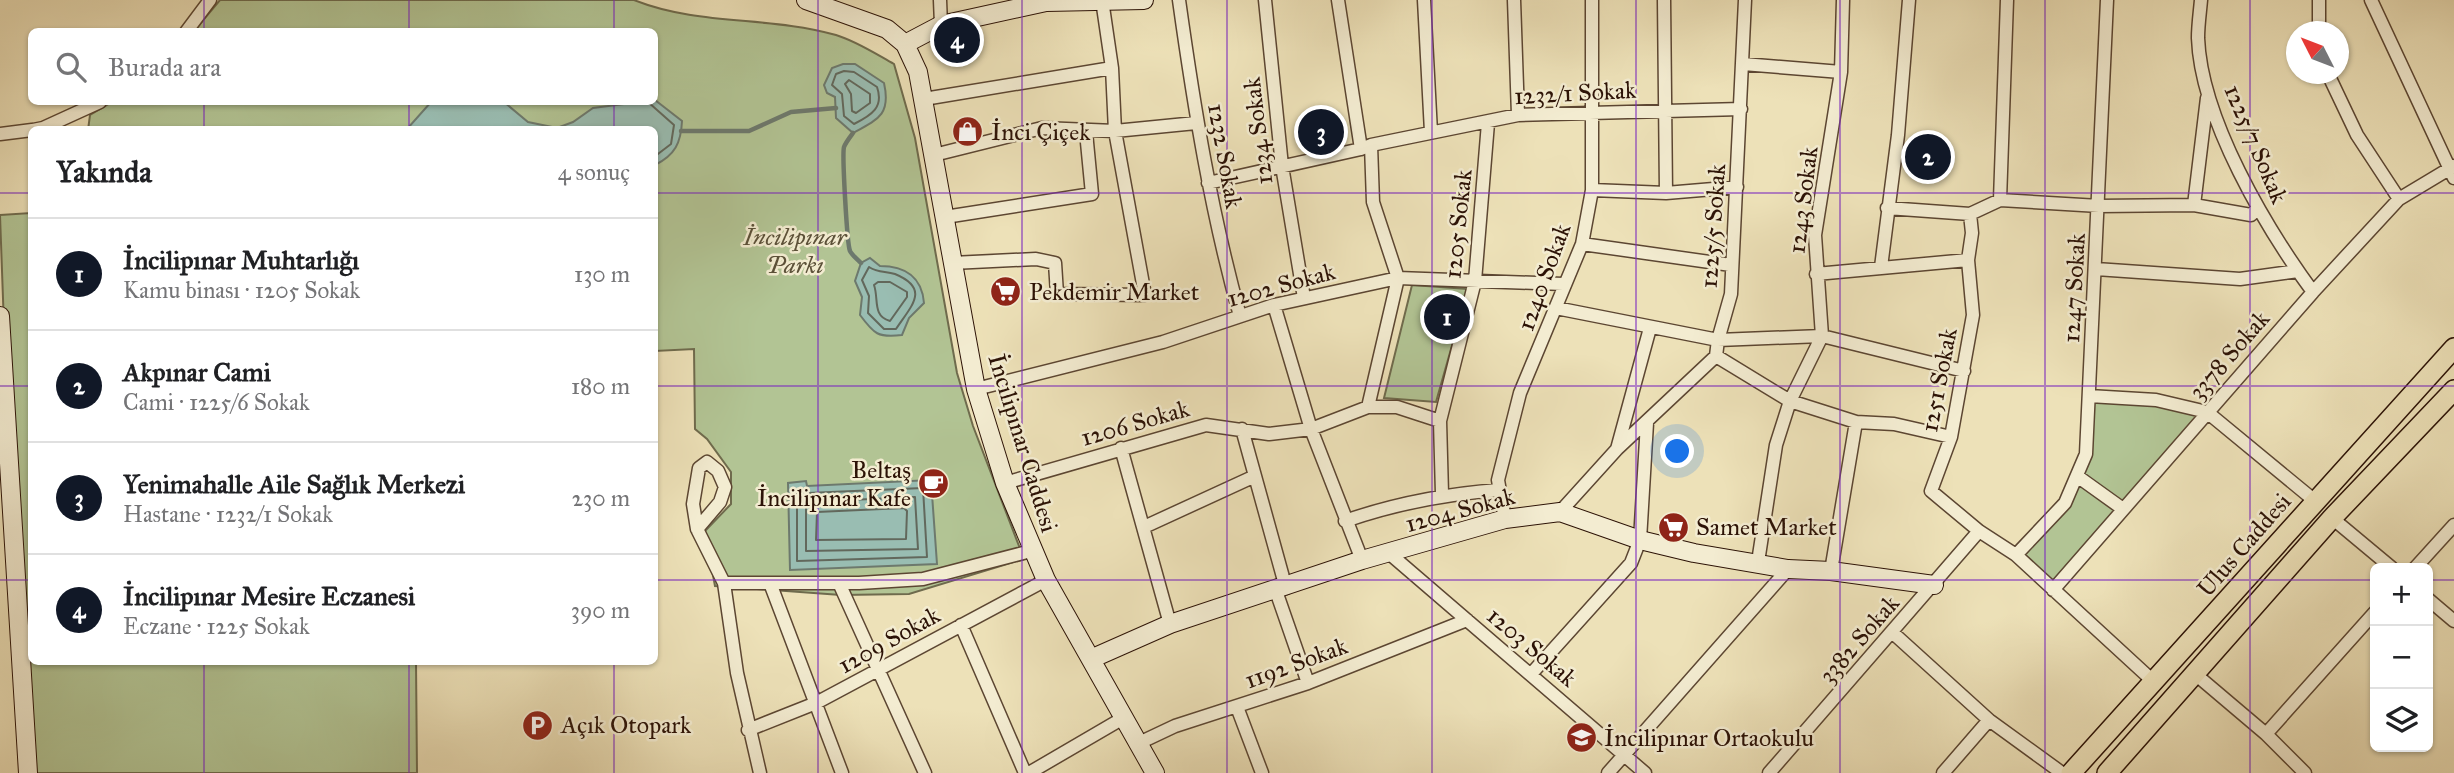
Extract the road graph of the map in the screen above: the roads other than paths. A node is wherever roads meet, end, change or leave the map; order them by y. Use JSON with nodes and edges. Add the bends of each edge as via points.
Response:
{"nodes":[{"id":1,"x":210,"y":0,"type":"edge"},
{"id":2,"x":806,"y":0,"type":"edge"},
{"id":3,"x":940,"y":0,"type":"edge"},
{"id":4,"x":1144,"y":0,"type":"edge"},
{"id":5,"x":1179,"y":0,"type":"edge"},
{"id":6,"x":1265,"y":0,"type":"edge"},
{"id":7,"x":1338,"y":0,"type":"edge"},
{"id":8,"x":1424,"y":0,"type":"edge"},
{"id":9,"x":1514,"y":0,"type":"edge"},
{"id":10,"x":1591,"y":0,"type":"edge"},
{"id":11,"x":1664,"y":0,"type":"edge"},
{"id":12,"x":1745,"y":0,"type":"edge"},
{"id":13,"x":1843,"y":0,"type":"edge"},
{"id":14,"x":1909,"y":0,"type":"edge"},
{"id":15,"x":2007,"y":0,"type":"edge"},
{"id":16,"x":2107,"y":0,"type":"edge"},
{"id":17,"x":2200,"y":0,"type":"edge"},
{"id":18,"x":2319,"y":0,"type":"edge"},
{"id":19,"x":2371,"y":0,"type":"edge"},
{"id":20,"x":1046,"y":1,"type":"edge"},
{"id":21,"x":1102,"y":1,"type":"edge"},
{"id":22,"x":2319,"y":21,"type":"edge"},
{"id":23,"x":941,"y":25,"type":"junction"},
{"id":24,"x":189,"y":28,"type":"edge"},
{"id":25,"x":905,"y":44,"type":"junction"},
{"id":26,"x":1743,"y":64,"type":"junction"},
{"id":27,"x":1112,"y":68,"type":"junction"},
{"id":28,"x":1841,"y":72,"type":"junction"},
{"id":29,"x":2333,"y":84,"type":"edge"},
{"id":30,"x":2208,"y":90,"type":"junction"},
{"id":31,"x":924,"y":99,"type":"junction"},
{"id":32,"x":93,"y":105,"type":"edge"},
{"id":33,"x":1667,"y":109,"type":"junction"},
{"id":34,"x":1741,"y":109,"type":"junction"},
{"id":35,"x":1590,"y":114,"type":"junction"},
{"id":36,"x":1518,"y":115,"type":"junction"},
{"id":37,"x":1488,"y":122,"type":"junction"},
{"id":38,"x":1196,"y":123,"type":"junction"},
{"id":39,"x":47,"y":126,"type":"edge"},
{"id":40,"x":28,"y":130,"type":"edge"},
{"id":41,"x":1115,"y":131,"type":"junction"},
{"id":42,"x":1431,"y":131,"type":"junction"},
{"id":43,"x":1086,"y":132,"type":"junction"},
{"id":44,"x":0,"y":134,"type":"edge"},
{"id":45,"x":1366,"y":147,"type":"junction"},
{"id":46,"x":934,"y":155,"type":"junction"},
{"id":47,"x":1282,"y":166,"type":"junction"},
{"id":48,"x":2452,"y":172,"type":"edge"},
{"id":49,"x":1208,"y":183,"type":"junction"},
{"id":50,"x":1737,"y":187,"type":"junction"},
{"id":51,"x":1592,"y":190,"type":"junction"},
{"id":52,"x":1666,"y":193,"type":"junction"},
{"id":53,"x":2399,"y":199,"type":"junction"},
{"id":54,"x":2000,"y":200,"type":"junction"},
{"id":55,"x":2194,"y":205,"type":"junction"},
{"id":56,"x":2099,"y":206,"type":"junction"},
{"id":57,"x":1887,"y":208,"type":"junction"},
{"id":58,"x":2258,"y":208,"type":"junction"},
{"id":59,"x":1970,"y":214,"type":"junction"},
{"id":60,"x":945,"y":217,"type":"junction"},
{"id":61,"x":1582,"y":244,"type":"junction"},
{"id":62,"x":1968,"y":260,"type":"junction"},
{"id":63,"x":952,"y":263,"type":"junction"},
{"id":64,"x":1731,"y":265,"type":"junction"},
{"id":65,"x":1881,"y":267,"type":"junction"},
{"id":66,"x":2096,"y":269,"type":"junction"},
{"id":67,"x":2298,"y":271,"type":"junction"},
{"id":68,"x":1816,"y":274,"type":"junction"},
{"id":69,"x":1398,"y":278,"type":"junction"},
{"id":70,"x":1475,"y":281,"type":"junction"},
{"id":71,"x":1563,"y":284,"type":"junction"},
{"id":72,"x":2313,"y":292,"type":"junction"},
{"id":73,"x":1304,"y":298,"type":"junction"},
{"id":74,"x":1275,"y":305,"type":"junction"},
{"id":75,"x":1556,"y":308,"type":"junction"},
{"id":76,"x":0,"y":316,"type":"edge"},
{"id":77,"x":1240,"y":316,"type":"junction"},
{"id":78,"x":1650,"y":328,"type":"junction"},
{"id":79,"x":1822,"y":336,"type":"junction"},
{"id":80,"x":1718,"y":340,"type":"junction"},
{"id":81,"x":2454,"y":348,"type":"edge"},
{"id":82,"x":2,"y":356,"type":"edge"},
{"id":83,"x":1716,"y":356,"type":"junction"},
{"id":84,"x":1964,"y":371,"type":"junction"},
{"id":85,"x":976,"y":389,"type":"junction"},
{"id":86,"x":2454,"y":390,"type":"edge"},
{"id":87,"x":2089,"y":396,"type":"junction"},
{"id":88,"x":1790,"y":401,"type":"junction"},
{"id":89,"x":1368,"y":407,"type":"junction"},
{"id":90,"x":2207,"y":412,"type":"junction"},
{"id":91,"x":1440,"y":421,"type":"junction"},
{"id":92,"x":1856,"y":422,"type":"junction"},
{"id":93,"x":1647,"y":424,"type":"junction"},
{"id":94,"x":1242,"y":429,"type":"junction"},
{"id":95,"x":1311,"y":429,"type":"junction"},
{"id":96,"x":1951,"y":437,"type":"junction"},
{"id":97,"x":1121,"y":448,"type":"junction"},
{"id":98,"x":1617,"y":449,"type":"junction"},
{"id":99,"x":1255,"y":476,"type":"junction"},
{"id":100,"x":2077,"y":476,"type":"junction"},
{"id":101,"x":1005,"y":483,"type":"junction"},
{"id":102,"x":1499,"y":490,"type":"junction"},
{"id":103,"x":1443,"y":494,"type":"junction"},
{"id":104,"x":2315,"y":501,"type":"junction"},
{"id":105,"x":2123,"y":509,"type":"junction"},
{"id":106,"x":1560,"y":512,"type":"junction"},
{"id":107,"x":2332,"y":518,"type":"junction"},
{"id":108,"x":1504,"y":519,"type":"junction"},
{"id":109,"x":1345,"y":521,"type":"junction"},
{"id":110,"x":2454,"y":525,"type":"edge"},
{"id":111,"x":1144,"y":527,"type":"junction"},
{"id":112,"x":697,"y":529,"type":"dead end"},
{"id":113,"x":1979,"y":531,"type":"junction"},
{"id":114,"x":1640,"y":540,"type":"junction"},
{"id":115,"x":1031,"y":551,"type":"junction"},
{"id":116,"x":1390,"y":554,"type":"junction"},
{"id":117,"x":2016,"y":555,"type":"junction"},
{"id":118,"x":1362,"y":560,"type":"junction"},
{"id":119,"x":1758,"y":562,"type":"junction"},
{"id":120,"x":2386,"y":563,"type":"edge"},
{"id":121,"x":2420,"y":563,"type":"edge"},
{"id":122,"x":1788,"y":569,"type":"junction"},
{"id":123,"x":1831,"y":571,"type":"junction"},
{"id":124,"x":1046,"y":580,"type":"junction"},
{"id":125,"x":724,"y":583,"type":"junction"},
{"id":126,"x":770,"y":583,"type":"junction"},
{"id":127,"x":839,"y":583,"type":"junction"},
{"id":128,"x":1934,"y":586,"type":"junction"},
{"id":129,"x":1281,"y":589,"type":"junction"},
{"id":130,"x":2053,"y":590,"type":"junction"},
{"id":131,"x":2433,"y":603,"type":"edge"},
{"id":132,"x":2370,"y":618,"type":"edge"},
{"id":133,"x":1467,"y":620,"type":"junction"},
{"id":134,"x":2454,"y":621,"type":"edge"},
{"id":135,"x":1170,"y":624,"type":"junction"},
{"id":136,"x":961,"y":625,"type":"junction"},
{"id":137,"x":1893,"y":633,"type":"junction"},
{"id":138,"x":1093,"y":658,"type":"junction"},
{"id":139,"x":881,"y":671,"type":"junction"},
{"id":140,"x":1532,"y":673,"type":"junction"},
{"id":141,"x":2194,"y":673,"type":"junction"},
{"id":142,"x":2154,"y":682,"type":"junction"},
{"id":143,"x":1308,"y":683,"type":"junction"},
{"id":144,"x":816,"y":703,"type":"junction"},
{"id":145,"x":1237,"y":707,"type":"junction"},
{"id":146,"x":1125,"y":718,"type":"junction"},
{"id":147,"x":1989,"y":720,"type":"junction"},
{"id":148,"x":748,"y":730,"type":"junction"},
{"id":149,"x":2266,"y":734,"type":"junction"},
{"id":150,"x":1139,"y":743,"type":"junction"},
{"id":151,"x":1625,"y":755,"type":"junction"},
{"id":152,"x":26,"y":773,"type":"edge"},
{"id":153,"x":760,"y":773,"type":"edge"},
{"id":154,"x":842,"y":773,"type":"edge"},
{"id":155,"x":925,"y":773,"type":"edge"},
{"id":156,"x":1027,"y":773,"type":"edge"},
{"id":157,"x":1154,"y":773,"type":"edge"},
{"id":158,"x":1262,"y":773,"type":"edge"},
{"id":159,"x":1608,"y":773,"type":"edge"},
{"id":160,"x":1645,"y":773,"type":"edge"},
{"id":161,"x":1769,"y":773,"type":"edge"},
{"id":162,"x":1942,"y":773,"type":"edge"},
{"id":163,"x":2062,"y":773,"type":"edge"},
{"id":164,"x":2071,"y":773,"type":"edge"},
{"id":165,"x":2107,"y":773,"type":"edge"},
{"id":166,"x":2305,"y":773,"type":"edge"}],
"edges":[{"from":1,"to":24,"type":"street"},
{"from":2,"to":25,"type":"main road","via":[[887,29]]},
{"from":3,"to":23,"type":"street"},
{"from":4,"to":21,"type":"main road"},
{"from":5,"to":38,"type":"street","name":"1232 Sokak"},
{"from":6,"to":47,"type":"street","name":"1234 Sokak"},
{"from":7,"to":45,"type":"street"},
{"from":8,"to":42,"type":"street"},
{"from":9,"to":36,"type":"street"},
{"from":10,"to":35,"type":"street","name":"1240 Sokak"},
{"from":11,"to":33,"type":"street"},
{"from":12,"to":26,"type":"street","name":"1225/5 Sokak"},
{"from":13,"to":28,"type":"street","name":"1243 Sokak"},
{"from":14,"to":57,"type":"street"},
{"from":15,"to":54,"type":"street"},
{"from":16,"to":56,"type":"street","name":"1247 Sokak"},
{"from":17,"to":30,"type":"street","name":"1225/7 Sokak","via":[[2198,39]]},
{"from":18,"to":22,"type":"street"},
{"from":19,"to":48,"type":"street"},
{"from":20,"to":21,"type":"main road"},
{"from":20,"to":23,"type":"main road"},
{"from":21,"to":27,"type":"street"},
{"from":23,"to":25,"type":"main road"},
{"from":25,"to":31,"type":"main road","name":"İncilipınar Caddesi"},
{"from":26,"to":28,"type":"street"},
{"from":26,"to":34,"type":"street","name":"1225/5 Sokak"},
{"from":27,"to":31,"type":"street"},
{"from":27,"to":41,"type":"street"},
{"from":28,"to":68,"type":"street","name":"1243 Sokak","via":[[1815,235]]},
{"from":29,"to":53,"type":"street","via":[[2357,135]]},
{"from":30,"to":55,"type":"street"},
{"from":30,"to":58,"type":"street","name":"1225/7 Sokak"},
{"from":31,"to":46,"type":"main road","name":"İncilipınar Caddesi"},
{"from":32,"to":39,"type":"street"},
{"from":33,"to":34,"type":"street","name":"1232/1 Sokak"},
{"from":33,"to":35,"type":"street","name":"1232/1 Sokak"},
{"from":33,"to":52,"type":"street"},
{"from":34,"to":50,"type":"street","name":"1225/5 Sokak"},
{"from":35,"to":36,"type":"street","name":"1232/1 Sokak"},
{"from":35,"to":51,"type":"street","name":"1240 Sokak"},
{"from":36,"to":37,"type":"street","name":"1232/1 Sokak"},
{"from":37,"to":42,"type":"street","name":"1232/1 Sokak"},
{"from":37,"to":70,"type":"street","name":"1205 Sokak"},
{"from":38,"to":41,"type":"street"},
{"from":38,"to":49,"type":"street","name":"1232 Sokak"},
{"from":40,"to":44,"type":"street"},
{"from":41,"to":43,"type":"street"},
{"from":41,"to":63,"type":"street","via":[[1145,295],[1057,294],[1055,263],[1036,259]]},
{"from":42,"to":45,"type":"street","name":"1232/1 Sokak"},
{"from":43,"to":46,"type":"street","via":[[1042,128]]},
{"from":43,"to":60,"type":"street","via":[[1092,194]]},
{"from":45,"to":47,"type":"street","name":"1232/1 Sokak"},
{"from":45,"to":69,"type":"street","via":[[1373,202]]},
{"from":46,"to":60,"type":"main road","name":"İncilipınar Caddesi"},
{"from":47,"to":49,"type":"street","name":"1232/1 Sokak"},
{"from":47,"to":73,"type":"street","name":"1234 Sokak"},
{"from":48,"to":53,"type":"street","name":"3378 Sokak"},
{"from":49,"to":77,"type":"street","name":"1232 Sokak"},
{"from":50,"to":52,"type":"street"},
{"from":50,"to":64,"type":"street","name":"1225/5 Sokak"},
{"from":51,"to":52,"type":"street"},
{"from":51,"to":61,"type":"street","name":"1240 Sokak"},
{"from":53,"to":72,"type":"street","name":"3378 Sokak"},
{"from":54,"to":56,"type":"street"},
{"from":54,"to":59,"type":"street"},
{"from":55,"to":56,"type":"street"},
{"from":55,"to":58,"type":"street","via":[[2251,215]]},
{"from":56,"to":66,"type":"street","name":"1247 Sokak"},
{"from":57,"to":59,"type":"street"},
{"from":57,"to":65,"type":"street"},
{"from":58,"to":67,"type":"street","name":"1225/7 Sokak"},
{"from":59,"to":62,"type":"street","name":"1251 Sokak"},
{"from":60,"to":63,"type":"main road","name":"İncilipınar Caddesi"},
{"from":61,"to":64,"type":"street"},
{"from":61,"to":71,"type":"street","name":"1240 Sokak"},
{"from":62,"to":65,"type":"street"},
{"from":62,"to":84,"type":"street","name":"1251 Sokak","via":[[1973,314]]},
{"from":63,"to":85,"type":"main road","name":"İncilipınar Caddesi"},
{"from":64,"to":80,"type":"street","name":"1225/5 Sokak","via":[[1731,294]]},
{"from":65,"to":68,"type":"street"},
{"from":66,"to":67,"type":"street","via":[[2240,279]]},
{"from":66,"to":87,"type":"street","name":"1247 Sokak"},
{"from":67,"to":72,"type":"street","name":"1225/7 Sokak"},
{"from":68,"to":79,"type":"street","name":"1243 Sokak"},
{"from":69,"to":70,"type":"street","name":"1202 Sokak"},
{"from":69,"to":73,"type":"street","name":"1202 Sokak"},
{"from":69,"to":89,"type":"street"},
{"from":70,"to":71,"type":"street","name":"1202 Sokak"},
{"from":70,"to":91,"type":"street","name":"1205 Sokak"},
{"from":71,"to":75,"type":"street","name":"1240 Sokak"},
{"from":72,"to":90,"type":"street","name":"3378 Sokak"},
{"from":73,"to":74,"type":"street","name":"1202 Sokak"},
{"from":74,"to":77,"type":"street","name":"1202 Sokak"},
{"from":74,"to":95,"type":"street"},
{"from":75,"to":78,"type":"street"},
{"from":75,"to":102,"type":"street","name":"1240 Sokak","via":[[1521,393]]},
{"from":76,"to":82,"type":"main road"},
{"from":77,"to":85,"type":"street","name":"1202 Sokak","via":[[1163,342]]},
{"from":78,"to":80,"type":"street"},
{"from":78,"to":98,"type":"street"},
{"from":79,"to":80,"type":"street"},
{"from":79,"to":84,"type":"street"},
{"from":79,"to":88,"type":"street"},
{"from":80,"to":83,"type":"street","name":"1225/5 Sokak"},
{"from":81,"to":104,"type":"main road","name":"Ulus Caddesi"},
{"from":82,"to":152,"type":"main road"},
{"from":83,"to":88,"type":"street"},
{"from":83,"to":93,"type":"street"},
{"from":84,"to":96,"type":"street","name":"1251 Sokak"},
{"from":85,"to":101,"type":"main road","name":"İncilipınar Caddesi"},
{"from":86,"to":107,"type":"main road","name":"Ulus Caddesi"},
{"from":87,"to":90,"type":"street","via":[[2155,400]]},
{"from":87,"to":100,"type":"street","name":"1247 Sokak","via":[[2086,454]]},
{"from":88,"to":92,"type":"street"},
{"from":88,"to":119,"type":"street","via":[[1776,445]]},
{"from":89,"to":91,"type":"street","name":"1206 Sokak","via":[[1397,407]]},
{"from":89,"to":95,"type":"street","name":"1206 Sokak"},
{"from":90,"to":104,"type":"street"},
{"from":90,"to":105,"type":"street","name":"3378 Sokak"},
{"from":91,"to":103,"type":"street","name":"1205 Sokak"},
{"from":92,"to":96,"type":"street","via":[[1894,424]]},
{"from":92,"to":123,"type":"street"},
{"from":93,"to":98,"type":"street"},
{"from":93,"to":114,"type":"street"},
{"from":94,"to":95,"type":"street","name":"1206 Sokak","via":[[1269,434]]},
{"from":94,"to":97,"type":"street","name":"1206 Sokak","via":[[1206,425]]},
{"from":94,"to":99,"type":"street"},
{"from":95,"to":109,"type":"street"},
{"from":96,"to":113,"type":"street","name":"1251 Sokak","via":[[1931,491]]},
{"from":97,"to":101,"type":"street","name":"1206 Sokak"},
{"from":97,"to":111,"type":"street"},
{"from":98,"to":106,"type":"street"},
{"from":99,"to":111,"type":"street"},
{"from":99,"to":129,"type":"street"},
{"from":100,"to":105,"type":"street"},
{"from":100,"to":117,"type":"street","name":"1247 Sokak","via":[[2065,503]]},
{"from":101,"to":115,"type":"main road","name":"İncilipınar Caddesi"},
{"from":102,"to":103,"type":"street","name":"1204 Sokak"},
{"from":102,"to":108,"type":"street","name":"1240 Sokak"},
{"from":103,"to":109,"type":"street","name":"1204 Sokak"},
{"from":104,"to":142,"type":"main road","name":"Ulus Caddesi"},
{"from":105,"to":130,"type":"street","name":"3378 Sokak"},
{"from":106,"to":108,"type":"main road","name":"1204 Sokak"},
{"from":106,"to":114,"type":"main road","name":"1204 Sokak"},
{"from":107,"to":120,"type":"street"},
{"from":107,"to":141,"type":"main road","name":"Ulus Caddesi"},
{"from":108,"to":116,"type":"main road","name":"1204 Sokak"},
{"from":109,"to":118,"type":"street"},
{"from":110,"to":121,"type":"street"},
{"from":111,"to":135,"type":"street"},
{"from":112,"to":125,"type":"street"},
{"from":113,"to":117,"type":"street","name":"1251 Sokak"},
{"from":113,"to":128,"type":"street","name":"3382 Sokak"},
{"from":114,"to":119,"type":"main road","name":"1204 Sokak"},
{"from":114,"to":140,"type":"street","via":[[1631,564]]},
{"from":115,"to":124,"type":"main road","name":"İncilipınar Caddesi"},
{"from":115,"to":127,"type":"street","via":[[923,579]]},
{"from":116,"to":118,"type":"main road","name":"1204 Sokak"},
{"from":116,"to":133,"type":"street","name":"1203 Sokak"},
{"from":117,"to":130,"type":"street","name":"1251 Sokak"},
{"from":118,"to":129,"type":"main road","name":"1204 Sokak"},
{"from":119,"to":122,"type":"main road","name":"1204 Sokak"},
{"from":122,"to":123,"type":"main road","name":"1204 Sokak"},
{"from":122,"to":151,"type":"street"},
{"from":123,"to":128,"type":"main road","name":"1204 Sokak"},
{"from":124,"to":136,"type":"street","name":"1209 Sokak"},
{"from":124,"to":138,"type":"main road","name":"İncilipınar Caddesi"},
{"from":125,"to":126,"type":"street"},
{"from":125,"to":148,"type":"street"},
{"from":126,"to":127,"type":"street"},
{"from":126,"to":144,"type":"street"},
{"from":127,"to":139,"type":"street"},
{"from":128,"to":137,"type":"street","name":"3382 Sokak"},
{"from":129,"to":135,"type":"main road","name":"1204 Sokak"},
{"from":129,"to":143,"type":"street"},
{"from":130,"to":142,"type":"street","name":"1251 Sokak"},
{"from":131,"to":134,"type":"street"},
{"from":132,"to":149,"type":"street"},
{"from":133,"to":140,"type":"street","name":"1203 Sokak"},
{"from":133,"to":143,"type":"street","name":"1192 Sokak"},
{"from":135,"to":138,"type":"main road","name":"1204 Sokak"},
{"from":136,"to":139,"type":"street","name":"1209 Sokak"},
{"from":136,"to":156,"type":"street"},
{"from":137,"to":147,"type":"street"},
{"from":137,"to":161,"type":"street","name":"3382 Sokak"},
{"from":138,"to":146,"type":"main road","name":"İncilipınar Caddesi"},
{"from":139,"to":144,"type":"street","name":"1209 Sokak"},
{"from":139,"to":155,"type":"street"},
{"from":140,"to":151,"type":"street","name":"1203 Sokak"},
{"from":141,"to":149,"type":"street"},
{"from":141,"to":165,"type":"main road","name":"Ulus Caddesi"},
{"from":142,"to":164,"type":"main road","name":"Ulus Caddesi"},
{"from":143,"to":145,"type":"street","name":"1192 Sokak"},
{"from":144,"to":148,"type":"street","name":"1209 Sokak"},
{"from":144,"to":154,"type":"street"},
{"from":145,"to":150,"type":"street","name":"1192 Sokak","via":[[1175,726]]},
{"from":145,"to":158,"type":"street"},
{"from":146,"to":150,"type":"main road","name":"İncilipınar Caddesi"},
{"from":146,"to":156,"type":"street"},
{"from":147,"to":162,"type":"street"},
{"from":147,"to":163,"type":"street"},
{"from":148,"to":153,"type":"street"},
{"from":149,"to":166,"type":"street"},
{"from":150,"to":157,"type":"main road","name":"İncilipınar Caddesi"},
{"from":151,"to":159,"type":"street"},
{"from":151,"to":160,"type":"street","name":"1203 Sokak"}]}
